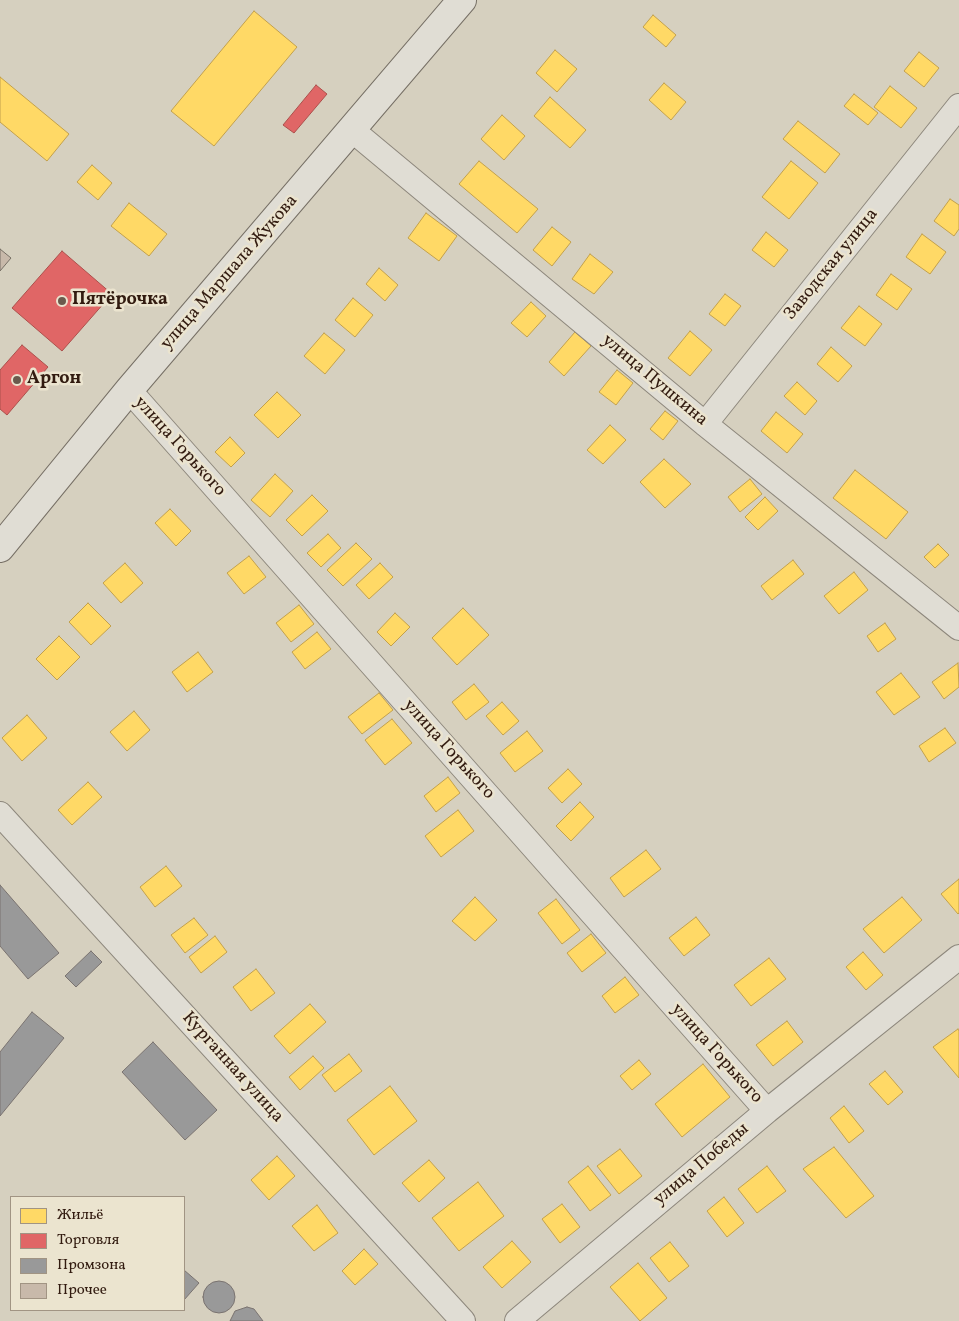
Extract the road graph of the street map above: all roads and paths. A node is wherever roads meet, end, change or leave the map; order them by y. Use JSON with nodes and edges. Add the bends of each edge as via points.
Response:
{"nodes":[{"id":1,"x":462,"y":0,"type":"edge"},
{"id":2,"x":959,"y":106,"type":"edge"},
{"id":3,"x":352,"y":130,"type":"junction"},
{"id":4,"x":129,"y":390,"type":"junction"},
{"id":5,"x":704,"y":424,"type":"junction"},
{"id":6,"x":0,"y":548,"type":"edge"},
{"id":7,"x":959,"y":628,"type":"edge"},
{"id":8,"x":0,"y":814,"type":"edge"},
{"id":9,"x":959,"y":957,"type":"edge"},
{"id":10,"x":766,"y":1110,"type":"junction"},
{"id":11,"x":464,"y":1321,"type":"edge"},
{"id":12,"x":517,"y":1321,"type":"edge"}],
"edges":[{"from":1,"to":3,"type":"main road","name":"улица Маршала Жукова"},
{"from":2,"to":5,"type":"street","name":"Заводская улица"},
{"from":3,"to":4,"type":"main road","name":"улица Маршала Жукова"},
{"from":3,"to":5,"type":"street","name":"улица Пушкина"},
{"from":4,"to":6,"type":"main road","name":"улица Маршала Жукова"},
{"from":4,"to":10,"type":"street","name":"улица Горького"},
{"from":5,"to":7,"type":"street","name":"улица Пушкина"},
{"from":8,"to":11,"type":"street","name":"Курганная улица"},
{"from":9,"to":10,"type":"street","name":"улица Победы"},
{"from":10,"to":12,"type":"street","name":"улица Победы"}]}
